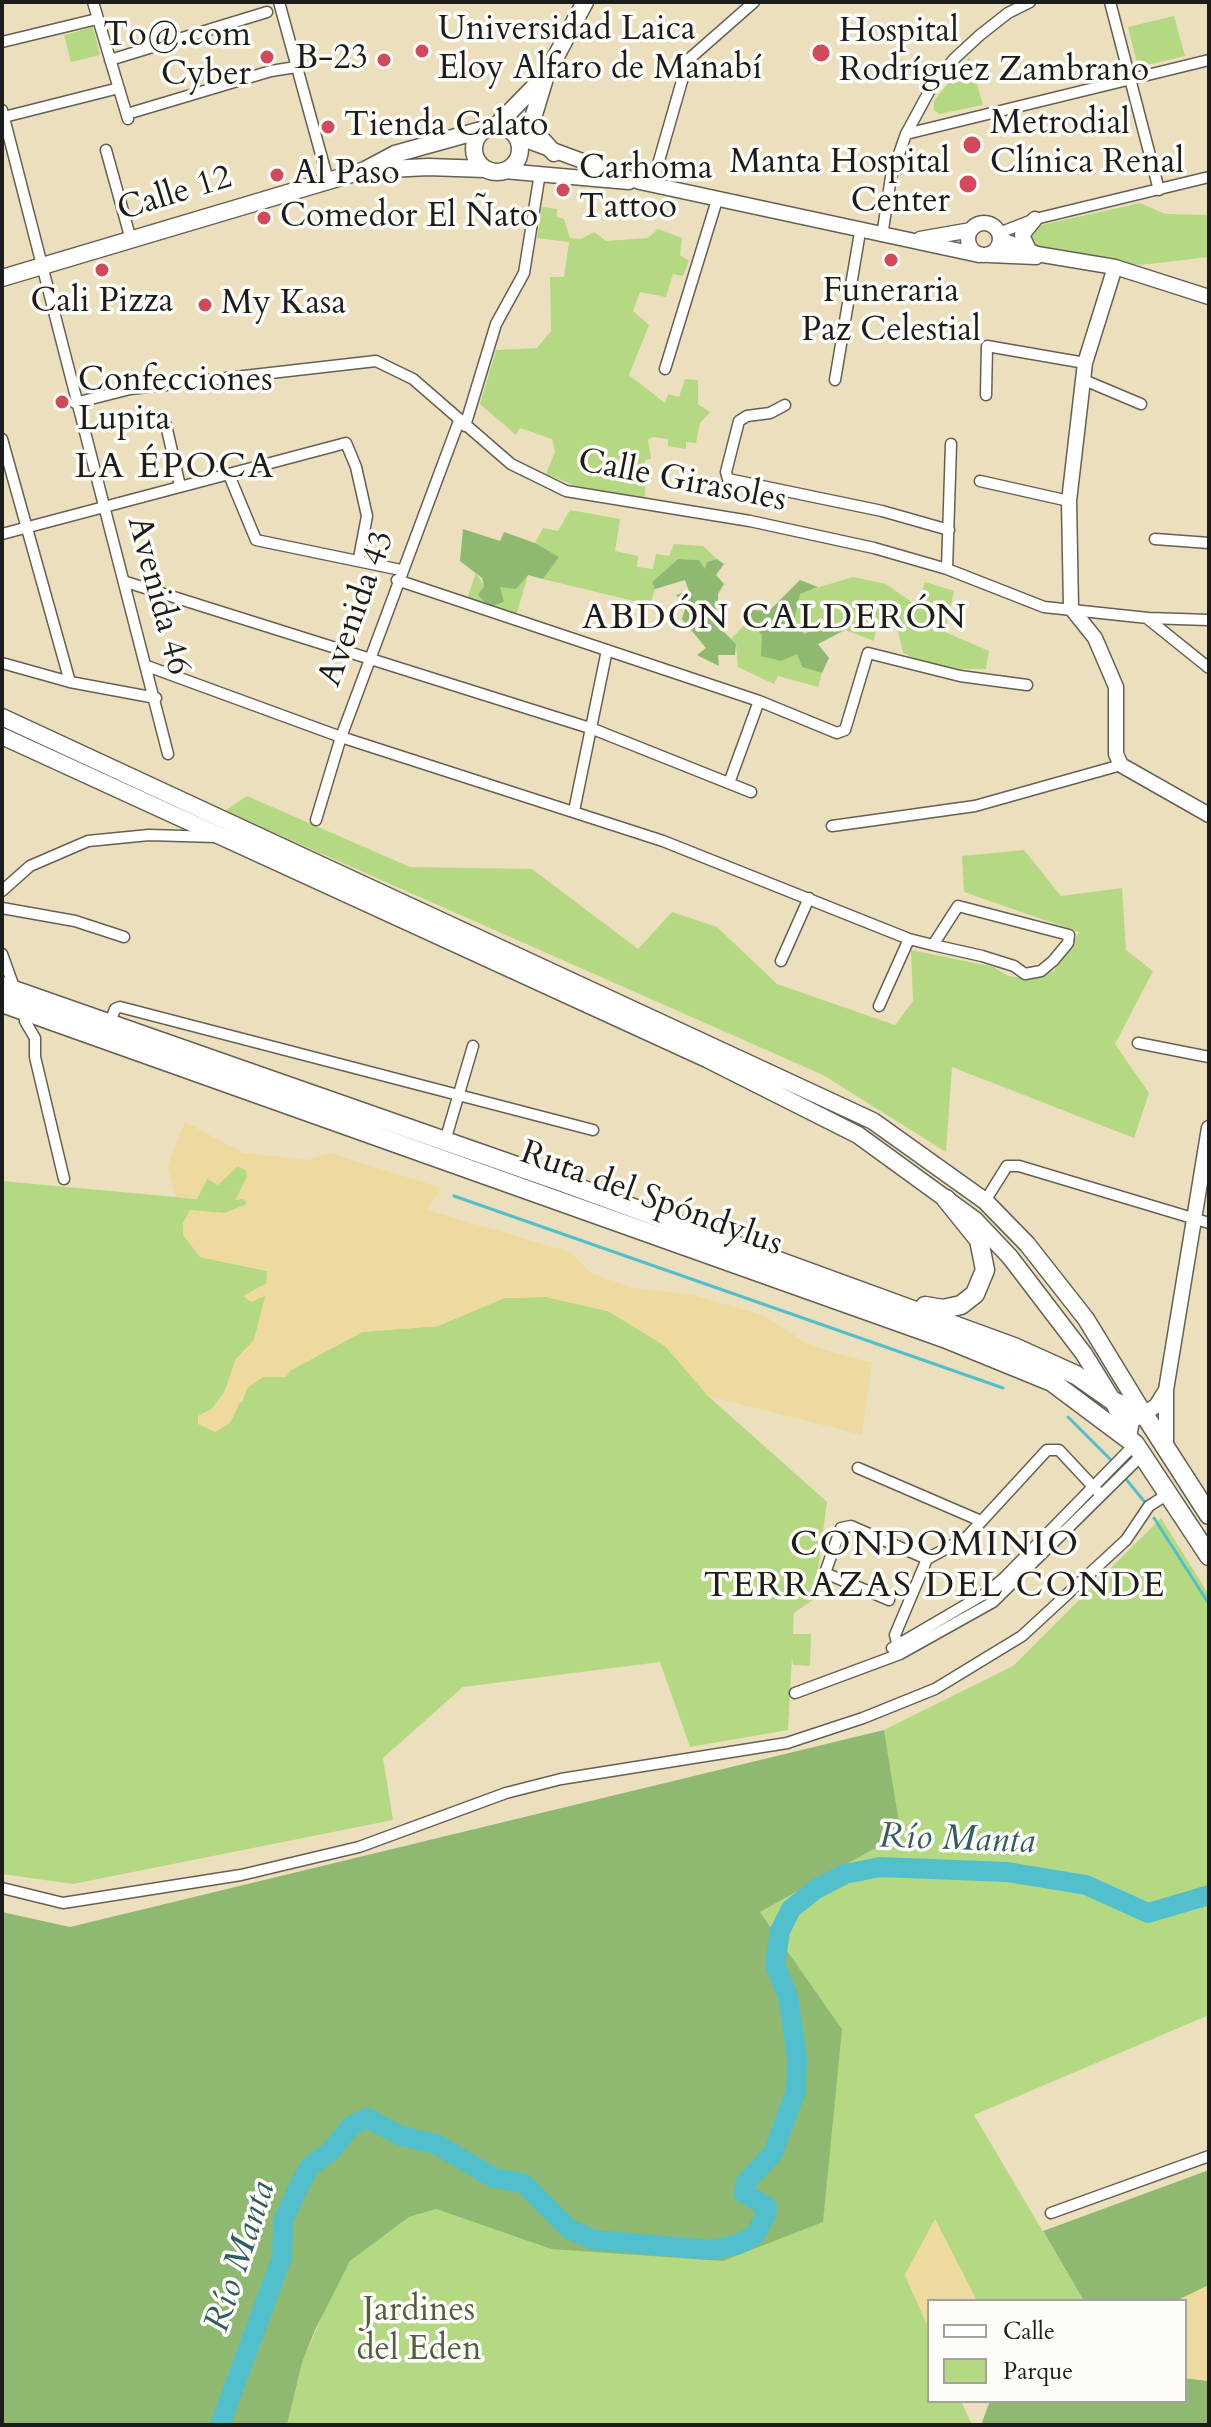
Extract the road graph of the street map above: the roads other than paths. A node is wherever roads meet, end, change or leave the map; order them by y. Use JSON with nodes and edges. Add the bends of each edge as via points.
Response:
{"nodes":[{"id":1,"x":93,"y":2,"type":"edge"},
{"id":2,"x":279,"y":2,"type":"edge"},
{"id":3,"x":585,"y":2,"type":"edge"},
{"id":4,"x":754,"y":2,"type":"edge"},
{"id":5,"x":1030,"y":2,"type":"edge"},
{"id":6,"x":1110,"y":2,"type":"edge"},
{"id":7,"x":267,"y":12,"type":"dead end"},
{"id":8,"x":97,"y":19,"type":"junction"},
{"id":9,"x":2,"y":42,"type":"edge"},
{"id":10,"x":110,"y":60,"type":"junction"},
{"id":11,"x":1209,"y":60,"type":"edge"},
{"id":12,"x":296,"y":67,"type":"junction"},
{"id":13,"x":546,"y":75,"type":"junction"},
{"id":14,"x":1131,"y":79,"type":"junction"},
{"id":15,"x":119,"y":88,"type":"junction"},
{"id":16,"x":3,"y":113,"type":"edge"},
{"id":17,"x":533,"y":118,"type":"junction"},
{"id":18,"x":491,"y":127,"type":"junction"},
{"id":19,"x":906,"y":134,"type":"junction"},
{"id":20,"x":516,"y":136,"type":"junction"},
{"id":21,"x":106,"y":150,"type":"dead end"},
{"id":22,"x":554,"y":153,"type":"junction"},
{"id":23,"x":15,"y":164,"type":"junction"},
{"id":24,"x":2,"y":167,"type":"edge"},
{"id":25,"x":485,"y":169,"type":"junction"},
{"id":26,"x":365,"y":170,"type":"junction"},
{"id":27,"x":504,"y":171,"type":"junction"},
{"id":28,"x":540,"y":173,"type":"junction"},
{"id":29,"x":1209,"y":177,"type":"edge"},
{"id":30,"x":328,"y":180,"type":"junction"},
{"id":31,"x":645,"y":183,"type":"junction"},
{"id":32,"x":1159,"y":190,"type":"junction"},
{"id":33,"x":717,"y":200,"type":"junction"},
{"id":34,"x":1035,"y":219,"type":"junction"},
{"id":35,"x":971,"y":230,"type":"junction"},
{"id":36,"x":860,"y":232,"type":"junction"},
{"id":37,"x":882,"y":236,"type":"junction"},
{"id":38,"x":999,"y":236,"type":"junction"},
{"id":39,"x":131,"y":240,"type":"junction"},
{"id":40,"x":912,"y":241,"type":"junction"},
{"id":41,"x":1030,"y":250,"type":"junction"},
{"id":42,"x":983,"y":255,"type":"junction"},
{"id":43,"x":1064,"y":259,"type":"junction"},
{"id":44,"x":43,"y":266,"type":"junction"},
{"id":45,"x":1115,"y":267,"type":"junction"},
{"id":46,"x":2,"y":278,"type":"edge"},
{"id":47,"x":1209,"y":297,"type":"edge"},
{"id":48,"x":1085,"y":363,"type":"junction"},
{"id":49,"x":665,"y":369,"type":"dead end"},
{"id":50,"x":835,"y":380,"type":"dead end"},
{"id":51,"x":1084,"y":380,"type":"junction"},
{"id":52,"x":986,"y":395,"type":"dead end"},
{"id":53,"x":75,"y":403,"type":"junction"},
{"id":54,"x":1141,"y":404,"type":"dead end"},
{"id":55,"x":785,"y":405,"type":"dead end"},
{"id":56,"x":462,"y":423,"type":"junction"},
{"id":57,"x":166,"y":425,"type":"dead end"},
{"id":58,"x":2,"y":439,"type":"edge"},
{"id":59,"x":951,"y":444,"type":"dead end"},
{"id":60,"x":229,"y":475,"type":"junction"},
{"id":61,"x":980,"y":481,"type":"dead end"},
{"id":62,"x":180,"y":486,"type":"junction"},
{"id":63,"x":1069,"y":501,"type":"junction"},
{"id":64,"x":104,"y":507,"type":"junction"},
{"id":65,"x":28,"y":529,"type":"junction"},
{"id":66,"x":949,"y":530,"type":"junction"},
{"id":67,"x":2,"y":534,"type":"edge"},
{"id":68,"x":1155,"y":539,"type":"dead end"},
{"id":69,"x":1209,"y":543,"type":"edge"},
{"id":70,"x":359,"y":558,"type":"junction"},
{"id":71,"x":947,"y":569,"type":"junction"},
{"id":72,"x":399,"y":575,"type":"junction"},
{"id":73,"x":126,"y":582,"type":"junction"},
{"id":74,"x":1071,"y":608,"type":"junction"},
{"id":75,"x":1148,"y":618,"type":"junction"},
{"id":76,"x":1209,"y":620,"type":"edge"},
{"id":77,"x":607,"y":650,"type":"junction"},
{"id":78,"x":370,"y":660,"type":"junction"},
{"id":79,"x":2,"y":663,"type":"edge"},
{"id":80,"x":147,"y":666,"type":"junction"},
{"id":81,"x":1209,"y":668,"type":"edge"},
{"id":82,"x":70,"y":682,"type":"junction"},
{"id":83,"x":1027,"y":685,"type":"dead end"},
{"id":84,"x":156,"y":698,"type":"junction"},
{"id":85,"x":759,"y":701,"type":"junction"},
{"id":86,"x":2,"y":717,"type":"edge"},
{"id":87,"x":593,"y":729,"type":"junction"},
{"id":88,"x":2,"y":736,"type":"edge"},
{"id":89,"x":341,"y":737,"type":"junction"},
{"id":90,"x":168,"y":754,"type":"dead end"},
{"id":91,"x":1121,"y":765,"type":"junction"},
{"id":92,"x":729,"y":783,"type":"junction"},
{"id":93,"x":751,"y":792,"type":"dead end"},
{"id":94,"x":574,"y":811,"type":"junction"},
{"id":95,"x":1209,"y":815,"type":"edge"},
{"id":96,"x":316,"y":820,"type":"dead end"},
{"id":97,"x":832,"y":826,"type":"dead end"},
{"id":98,"x":223,"y":837,"type":"junction"},
{"id":99,"x":2,"y":891,"type":"edge"},
{"id":100,"x":809,"y":898,"type":"junction"},
{"id":101,"x":2,"y":908,"type":"edge"},
{"id":102,"x":124,"y":937,"type":"dead end"},
{"id":103,"x":909,"y":939,"type":"junction"},
{"id":104,"x":933,"y":945,"type":"junction"},
{"id":105,"x":2,"y":954,"type":"edge"},
{"id":106,"x":781,"y":961,"type":"dead end"},
{"id":107,"x":6,"y":993,"type":"edge"},
{"id":108,"x":879,"y":1006,"type":"dead end"},
{"id":109,"x":24,"y":1010,"type":"junction"},
{"id":110,"x":110,"y":1023,"type":"junction"},
{"id":111,"x":1138,"y":1043,"type":"dead end"},
{"id":112,"x":473,"y":1046,"type":"dead end"},
{"id":113,"x":1209,"y":1057,"type":"edge"},
{"id":114,"x":459,"y":1095,"type":"junction"},
{"id":115,"x":1209,"y":1128,"type":"edge"},
{"id":116,"x":593,"y":1130,"type":"dead end"},
{"id":117,"x":445,"y":1141,"type":"junction"},
{"id":118,"x":64,"y":1179,"type":"dead end"},
{"id":119,"x":946,"y":1199,"type":"junction"},
{"id":120,"x":985,"y":1201,"type":"junction"},
{"id":121,"x":1194,"y":1218,"type":"junction"},
{"id":122,"x":1209,"y":1223,"type":"edge"},
{"id":123,"x":879,"y":1298,"type":"junction"},
{"id":124,"x":1166,"y":1390,"type":"junction"},
{"id":125,"x":1113,"y":1401,"type":"junction"},
{"id":126,"x":1144,"y":1414,"type":"junction"},
{"id":127,"x":1136,"y":1445,"type":"junction"},
{"id":128,"x":1166,"y":1448,"type":"junction"},
{"id":129,"x":858,"y":1468,"type":"dead end"},
{"id":130,"x":1092,"y":1486,"type":"junction"},
{"id":131,"x":1168,"y":1494,"type":"junction"},
{"id":132,"x":1101,"y":1495,"type":"junction"},
{"id":133,"x":1209,"y":1515,"type":"edge"},
{"id":134,"x":981,"y":1521,"type":"junction"},
{"id":135,"x":1058,"y":1529,"type":"junction"},
{"id":136,"x":1209,"y":1556,"type":"edge"},
{"id":137,"x":927,"y":1559,"type":"junction"},
{"id":138,"x":889,"y":1600,"type":"dead end"},
{"id":139,"x":898,"y":1649,"type":"junction"},
{"id":140,"x":795,"y":1693,"type":"dead end"},
{"id":141,"x":2,"y":1888,"type":"edge"},
{"id":142,"x":1209,"y":2156,"type":"edge"},
{"id":143,"x":1051,"y":2213,"type":"dead end"}],
"edges":[{"from":1,"to":8,"type":"street"},
{"from":2,"to":12,"type":"street"},
{"from":3,"to":13,"type":"main road"},
{"from":4,"to":31,"type":"street","via":[[688,60]]},
{"from":5,"to":19,"type":"street","via":[[1008,13],[954,59]]},
{"from":6,"to":14,"type":"street"},
{"from":7,"to":10,"type":"street"},
{"from":8,"to":9,"type":"street"},
{"from":8,"to":10,"type":"street"},
{"from":10,"to":15,"type":"street"},
{"from":11,"to":14,"type":"street"},
{"from":12,"to":15,"type":"street","via":[[127,117]]},
{"from":12,"to":30,"type":"street"},
{"from":13,"to":17,"type":"main road"},
{"from":13,"to":18,"type":"main road"},
{"from":14,"to":19,"type":"street"},
{"from":14,"to":32,"type":"street"},
{"from":15,"to":16,"type":"street"},
{"from":16,"to":23,"type":"street","name":"Avenida 46"},
{"from":17,"to":20,"type":"main road"},
{"from":17,"to":22,"type":"main road","via":[[538,135]]},
{"from":18,"to":20,"type":"main road"},
{"from":18,"to":25,"type":"main road","via":[[475,139],[473,152]]},
{"from":18,"to":26,"type":"main road","name":"Calle 12","via":[[395,154]]},
{"from":19,"to":37,"type":"street","via":[[891,177]]},
{"from":20,"to":22,"type":"main road"},
{"from":20,"to":27,"type":"main road","via":[[519,157]]},
{"from":21,"to":39,"type":"street"},
{"from":22,"to":31,"type":"main road"},
{"from":23,"to":24,"type":"street"},
{"from":23,"to":44,"type":"street","name":"Avenida 46"},
{"from":25,"to":26,"type":"main road","name":"Calle 12"},
{"from":25,"to":27,"type":"main road"},
{"from":26,"to":30,"type":"main road","name":"Calle 12"},
{"from":27,"to":28,"type":"main road"},
{"from":28,"to":31,"type":"main road"},
{"from":28,"to":56,"type":"street","name":"Avenida 43","via":[[524,273],[496,324]]},
{"from":29,"to":32,"type":"street"},
{"from":30,"to":39,"type":"main road","name":"Calle 12"},
{"from":31,"to":33,"type":"main road"},
{"from":32,"to":34,"type":"street"},
{"from":33,"to":36,"type":"main road"},
{"from":33,"to":49,"type":"street"},
{"from":34,"to":38,"type":"street"},
{"from":34,"to":41,"type":"main road","via":[[1022,235]]},
{"from":35,"to":38,"type":"main road","via":[[984,223]]},
{"from":35,"to":40,"type":"main road"},
{"from":35,"to":42,"type":"main road","via":[[968,244]]},
{"from":36,"to":37,"type":"main road"},
{"from":36,"to":50,"type":"street"},
{"from":37,"to":40,"type":"main road"},
{"from":38,"to":41,"type":"main road"},
{"from":38,"to":42,"type":"main road","via":[[998,248]]},
{"from":39,"to":44,"type":"main road","name":"Calle 12"},
{"from":40,"to":42,"type":"main road"},
{"from":41,"to":43,"type":"main road"},
{"from":42,"to":43,"type":"main road"},
{"from":43,"to":45,"type":"main road"},
{"from":44,"to":46,"type":"main road","name":"Calle 12"},
{"from":44,"to":53,"type":"street","name":"Avenida 46"},
{"from":45,"to":47,"type":"main road"},
{"from":45,"to":48,"type":"main road"},
{"from":48,"to":51,"type":"main road"},
{"from":48,"to":52,"type":"street","via":[[987,346]]},
{"from":51,"to":54,"type":"street"},
{"from":51,"to":63,"type":"main road"},
{"from":53,"to":56,"type":"street","name":"Calle Girasoles","via":[[130,389],[376,361],[413,379]]},
{"from":53,"to":64,"type":"street","name":"Avenida 46"},
{"from":55,"to":66,"type":"street","via":[[739,421],[728,479]]},
{"from":56,"to":71,"type":"street","name":"Calle Girasoles","via":[[511,464],[566,491],[750,521]]},
{"from":56,"to":72,"type":"street","name":"Avenida 43"},
{"from":57,"to":62,"type":"street"},
{"from":58,"to":65,"type":"street"},
{"from":59,"to":66,"type":"street"},
{"from":60,"to":62,"type":"street"},
{"from":60,"to":70,"type":"street","via":[[256,540]]},
{"from":60,"to":70,"type":"street","via":[[346,443],[367,516]]},
{"from":61,"to":63,"type":"street"},
{"from":62,"to":64,"type":"street"},
{"from":63,"to":74,"type":"main road"},
{"from":64,"to":65,"type":"street"},
{"from":64,"to":73,"type":"street","name":"Avenida 46"},
{"from":65,"to":67,"type":"street"},
{"from":65,"to":82,"type":"street"},
{"from":66,"to":71,"type":"street"},
{"from":68,"to":69,"type":"street"},
{"from":70,"to":72,"type":"street"},
{"from":71,"to":74,"type":"street","name":"Calle Girasoles","via":[[1044,607]]},
{"from":72,"to":77,"type":"street"},
{"from":72,"to":78,"type":"street","name":"Avenida 43"},
{"from":73,"to":78,"type":"street"},
{"from":73,"to":80,"type":"street","name":"Avenida 46"},
{"from":74,"to":75,"type":"street","name":"Calle Girasoles"},
{"from":74,"to":91,"type":"main road","via":[[1095,638],[1116,687],[1116,754]]},
{"from":75,"to":76,"type":"street","name":"Calle Girasoles"},
{"from":75,"to":81,"type":"street"},
{"from":77,"to":85,"type":"street"},
{"from":77,"to":87,"type":"street"},
{"from":78,"to":87,"type":"street"},
{"from":78,"to":89,"type":"street","name":"Avenida 43"},
{"from":79,"to":82,"type":"street"},
{"from":80,"to":84,"type":"street","name":"Avenida 46"},
{"from":80,"to":89,"type":"street"},
{"from":82,"to":84,"type":"street"},
{"from":83,"to":85,"type":"street","via":[[960,676],[868,653],[842,733]]},
{"from":84,"to":90,"type":"street","name":"Avenida 46"},
{"from":85,"to":92,"type":"street"},
{"from":86,"to":120,"type":"main road","via":[[792,1081],[915,1147]]},
{"from":87,"to":92,"type":"street"},
{"from":87,"to":94,"type":"street"},
{"from":88,"to":98,"type":"main road"},
{"from":89,"to":94,"type":"street"},
{"from":89,"to":96,"type":"street","name":"Avenida 43"},
{"from":91,"to":95,"type":"main road"},
{"from":91,"to":97,"type":"street","via":[[975,806]]},
{"from":92,"to":93,"type":"street"},
{"from":94,"to":100,"type":"street"},
{"from":98,"to":99,"type":"street","via":[[149,835],[88,841],[30,866]]},
{"from":98,"to":119,"type":"main road","via":[[823,1115],[885,1152]]},
{"from":100,"to":103,"type":"street"},
{"from":100,"to":106,"type":"street"},
{"from":101,"to":102,"type":"street","via":[[75,921]]},
{"from":103,"to":104,"type":"street"},
{"from":103,"to":108,"type":"street"},
{"from":104,"to":104,"type":"street","via":[[1014,966],[1025,974],[1041,971],[1062,953],[1069,935],[958,906]]},
{"from":105,"to":107,"type":"street"},
{"from":107,"to":109,"type":"highway","name":"Ruta del Spóndylus"},
{"from":107,"to":110,"type":"highway","name":"Ruta del Spóndylus"},
{"from":109,"to":118,"type":"street","via":[[35,1038]]},
{"from":109,"to":127,"type":"highway","name":"Ruta del Spóndylus","via":[[969,1348],[1052,1382]]},
{"from":110,"to":114,"type":"street","via":[[120,1007]]},
{"from":110,"to":117,"type":"highway","name":"Ruta del Spóndylus"},
{"from":111,"to":113,"type":"street"},
{"from":112,"to":114,"type":"street"},
{"from":114,"to":116,"type":"street"},
{"from":114,"to":117,"type":"street"},
{"from":115,"to":121,"type":"main road"},
{"from":117,"to":123,"type":"highway","name":"Ruta del Spóndylus"},
{"from":119,"to":123,"type":"highway","via":[[983,1250],[985,1270],[975,1294],[961,1305],[943,1309]]},
{"from":119,"to":125,"type":"main road","via":[[975,1220],[1031,1282]]},
{"from":120,"to":121,"type":"street","via":[[1007,1166],[1019,1166]]},
{"from":120,"to":126,"type":"main road","via":[[1051,1270]]},
{"from":121,"to":122,"type":"street"},
{"from":121,"to":124,"type":"main road"},
{"from":123,"to":125,"type":"highway","name":"Ruta del Spóndylus","via":[[1046,1361]]},
{"from":124,"to":126,"type":"main road"},
{"from":124,"to":128,"type":"main road"},
{"from":125,"to":126,"type":"highway","name":"Ruta del Spóndylus"},
{"from":125,"to":127,"type":"main road"},
{"from":126,"to":127,"type":"main road","via":[[1129,1425]]},
{"from":126,"to":128,"type":"highway"},
{"from":127,"to":130,"type":"street"},
{"from":127,"to":131,"type":"highway","name":"Ruta del Spóndylus"},
{"from":127,"to":132,"type":"street","via":[[1124,1472]]},
{"from":128,"to":133,"type":"highway"},
{"from":129,"to":134,"type":"street"},
{"from":130,"to":132,"type":"street"},
{"from":130,"to":134,"type":"street","via":[[1059,1450],[1050,1448]]},
{"from":130,"to":135,"type":"street"},
{"from":131,"to":136,"type":"highway","name":"Ruta del Spóndylus"},
{"from":131,"to":141,"type":"street","via":[[1149,1506],[1126,1540],[1022,1636],[935,1689],[863,1718],[787,1743],[561,1779],[506,1793],[359,1847],[241,1875],[63,1903]]},
{"from":132,"to":135,"type":"street"},
{"from":134,"to":137,"type":"street","via":[[958,1544]]},
{"from":135,"to":139,"type":"street","via":[[989,1598]]},
{"from":137,"to":138,"type":"street","via":[[851,1526],[841,1528],[825,1573]]},
{"from":137,"to":139,"type":"street","via":[[895,1635]]},
{"from":139,"to":140,"type":"street","via":[[880,1662]]},
{"from":142,"to":143,"type":"street"}]}
